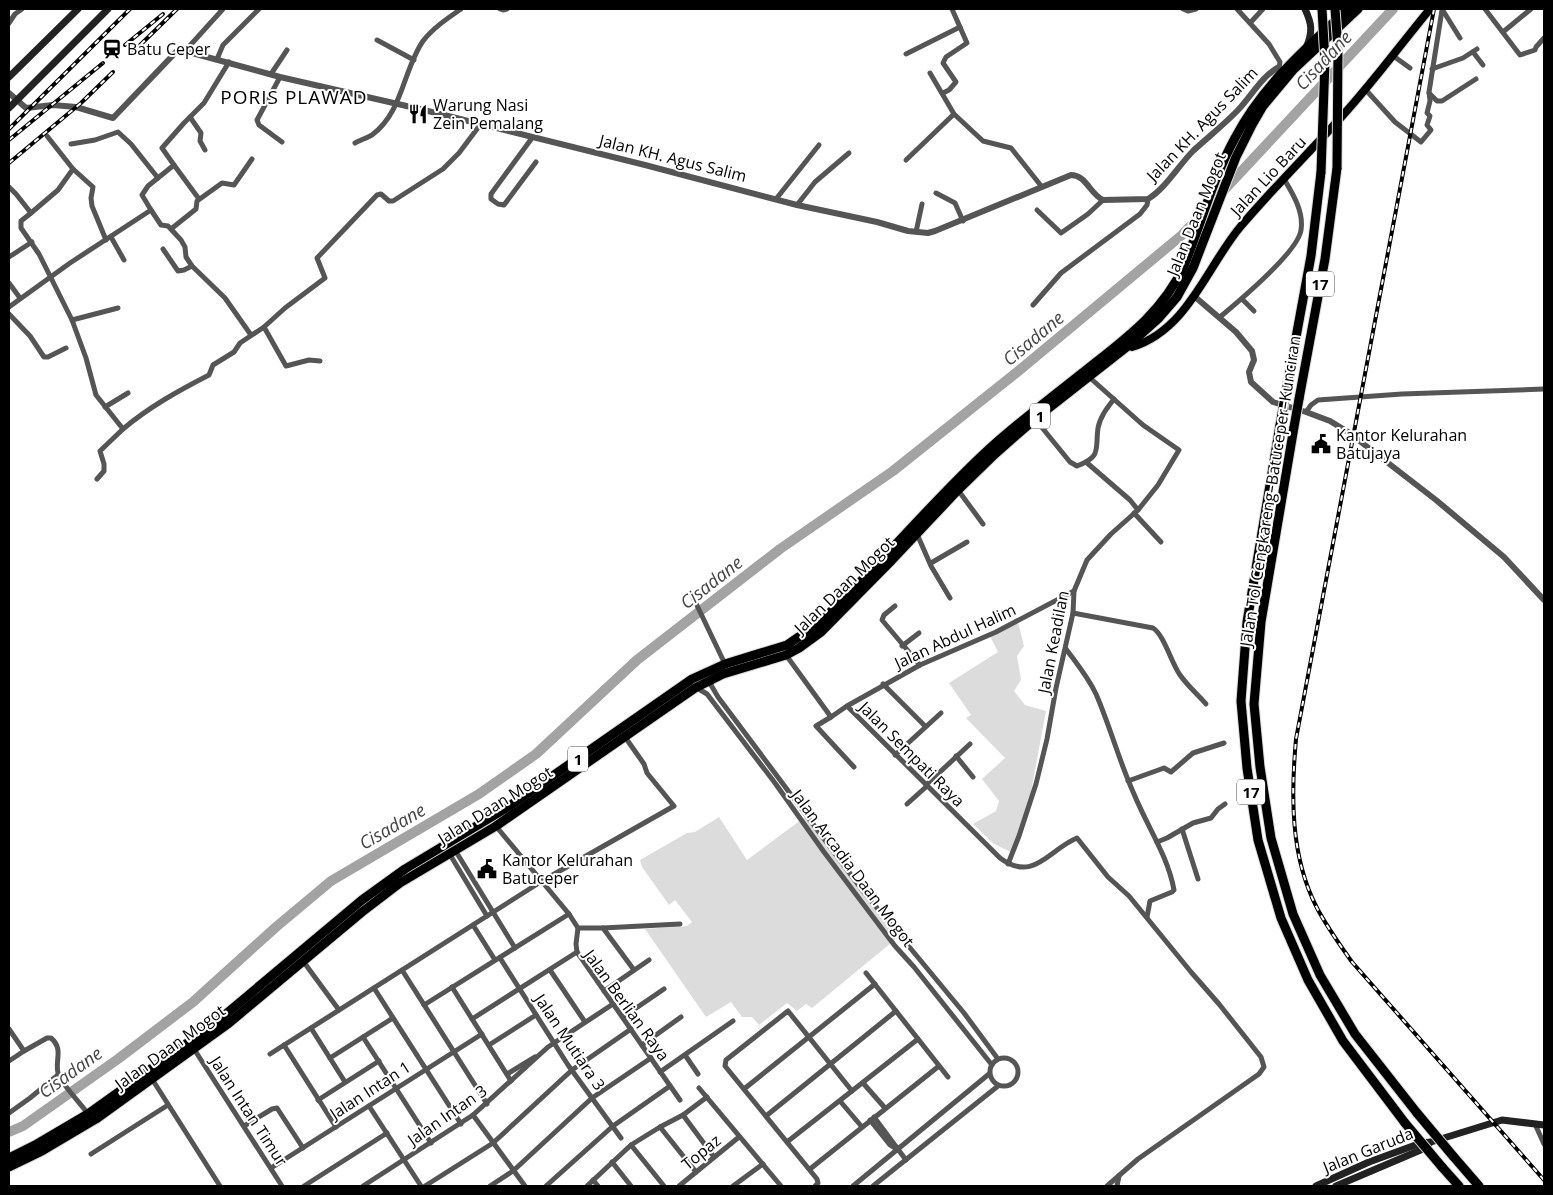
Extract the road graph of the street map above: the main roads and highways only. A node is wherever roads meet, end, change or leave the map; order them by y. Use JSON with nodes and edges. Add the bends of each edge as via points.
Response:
{"nodes":[{"id":1,"x":78,"y":9,"type":"edge"},
{"id":2,"x":108,"y":9,"type":"edge"},
{"id":3,"x":1305,"y":9,"type":"edge"},
{"id":4,"x":1322,"y":9,"type":"edge"},
{"id":5,"x":1336,"y":9,"type":"edge"},
{"id":6,"x":1348,"y":9,"type":"edge"},
{"id":7,"x":1358,"y":9,"type":"edge"},
{"id":8,"x":1430,"y":9,"type":"edge"},
{"id":9,"x":1306,"y":48,"type":"junction"},
{"id":10,"x":1283,"y":71,"type":"junction"},
{"id":11,"x":9,"y":77,"type":"edge"},
{"id":12,"x":12,"y":97,"type":"edge"},
{"id":13,"x":9,"y":108,"type":"edge"},
{"id":14,"x":1231,"y":156,"type":"junction"},
{"id":15,"x":1147,"y":330,"type":"junction"},
{"id":16,"x":1126,"y":343,"type":"junction"},
{"id":17,"x":891,"y":555,"type":"junction"},
{"id":18,"x":493,"y":823,"type":"junction"},
{"id":19,"x":1544,"y":1125,"type":"edge"},
{"id":20,"x":1431,"y":1142,"type":"junction"},
{"id":21,"x":9,"y":1158,"type":"edge"},
{"id":22,"x":1369,"y":1162,"type":"junction"},
{"id":23,"x":9,"y":1167,"type":"edge"},
{"id":24,"x":1373,"y":1171,"type":"junction"},
{"id":25,"x":1316,"y":1186,"type":"edge"},
{"id":26,"x":1336,"y":1186,"type":"edge"},
{"id":27,"x":1459,"y":1186,"type":"edge"},
{"id":28,"x":1479,"y":1186,"type":"edge"}],
"edges":[{"from":1,"to":11,"type":"main road"},
{"from":2,"to":12,"type":"main road"},
{"from":3,"to":9,"type":"main road","via":[[1311,22]]},
{"from":4,"to":27,"type":"highway","name":"Jalan Tol Cengkareng–Batuceper–Kunciran","number":"17","bridge":true,"via":[[1325,61],[1321,172],[1311,256],[1247,622],[1242,701],[1247,768],[1258,840],[1281,918],[1308,980],[1344,1041],[1405,1123]]},
{"from":5,"to":28,"type":"highway","name":"Jalan Tol Cengkareng–Batuceper–Kunciran","number":"17","bridge":true,"via":[[1337,168],[1325,259],[1260,622],[1254,704],[1260,767],[1271,838],[1293,914],[1320,975],[1355,1034]]},
{"from":6,"to":9,"type":"highway","name":"Jalan Daan Mogot","number":"1"},
{"from":7,"to":10,"type":"highway","name":"Jalan Daan Mogot","number":"1"},
{"from":8,"to":15,"type":"main road","name":"Jalan Lio Baru","via":[[1365,89],[1234,234],[1176,318]]},
{"from":9,"to":10,"type":"highway","name":"Jalan Daan Mogot","number":"1"},
{"from":10,"to":14,"type":"highway","name":"Jalan Daan Mogot","number":"1","via":[[1253,108]]},
{"from":12,"to":13,"type":"main road"},
{"from":14,"to":15,"type":"highway","name":"Jalan Daan Mogot","number":"1","via":[[1176,283]]},
{"from":14,"to":15,"type":"highway","name":"Jalan Daan Mogot","number":"1","via":[[1193,268],[1177,297]]},
{"from":15,"to":16,"type":"highway","name":"Jalan Daan Mogot","number":"1"},
{"from":15,"to":16,"type":"main road","name":"Jalan Lio Baru","via":[[1135,346]]},
{"from":16,"to":17,"type":"highway","name":"Jalan Daan Mogot","number":"1","via":[[995,454],[917,534]]},
{"from":16,"to":17,"type":"highway","name":"Jalan Daan Mogot","number":"1","via":[[1020,422],[988,450]]},
{"from":17,"to":18,"type":"highway","name":"Jalan Daan Mogot","number":"1","via":[[805,635],[779,648],[726,664],[692,679]]},
{"from":17,"to":18,"type":"highway","name":"Jalan Daan Mogot","number":"1","via":[[824,629],[798,648],[786,655],[713,678],[695,688]]},
{"from":18,"to":21,"type":"highway","name":"Jalan Daan Mogot","number":"1","via":[[383,884],[220,1020],[37,1144]]},
{"from":18,"to":23,"type":"highway","name":"Jalan Daan Mogot","number":"1","via":[[452,852],[400,882],[235,1017],[152,1079],[70,1135]]},
{"from":19,"to":20,"type":"main road","name":"Jalan Garuda","via":[[1502,1120]]},
{"from":20,"to":22,"type":"main road","name":"Jalan Garuda"},
{"from":20,"to":24,"type":"main road","name":"Jalan Garuda","via":[[1423,1149]]},
{"from":22,"to":24,"type":"main road"},
{"from":22,"to":25,"type":"main road","name":"Jalan Garuda"},
{"from":24,"to":26,"type":"main road","name":"Jalan Garuda"}]}
